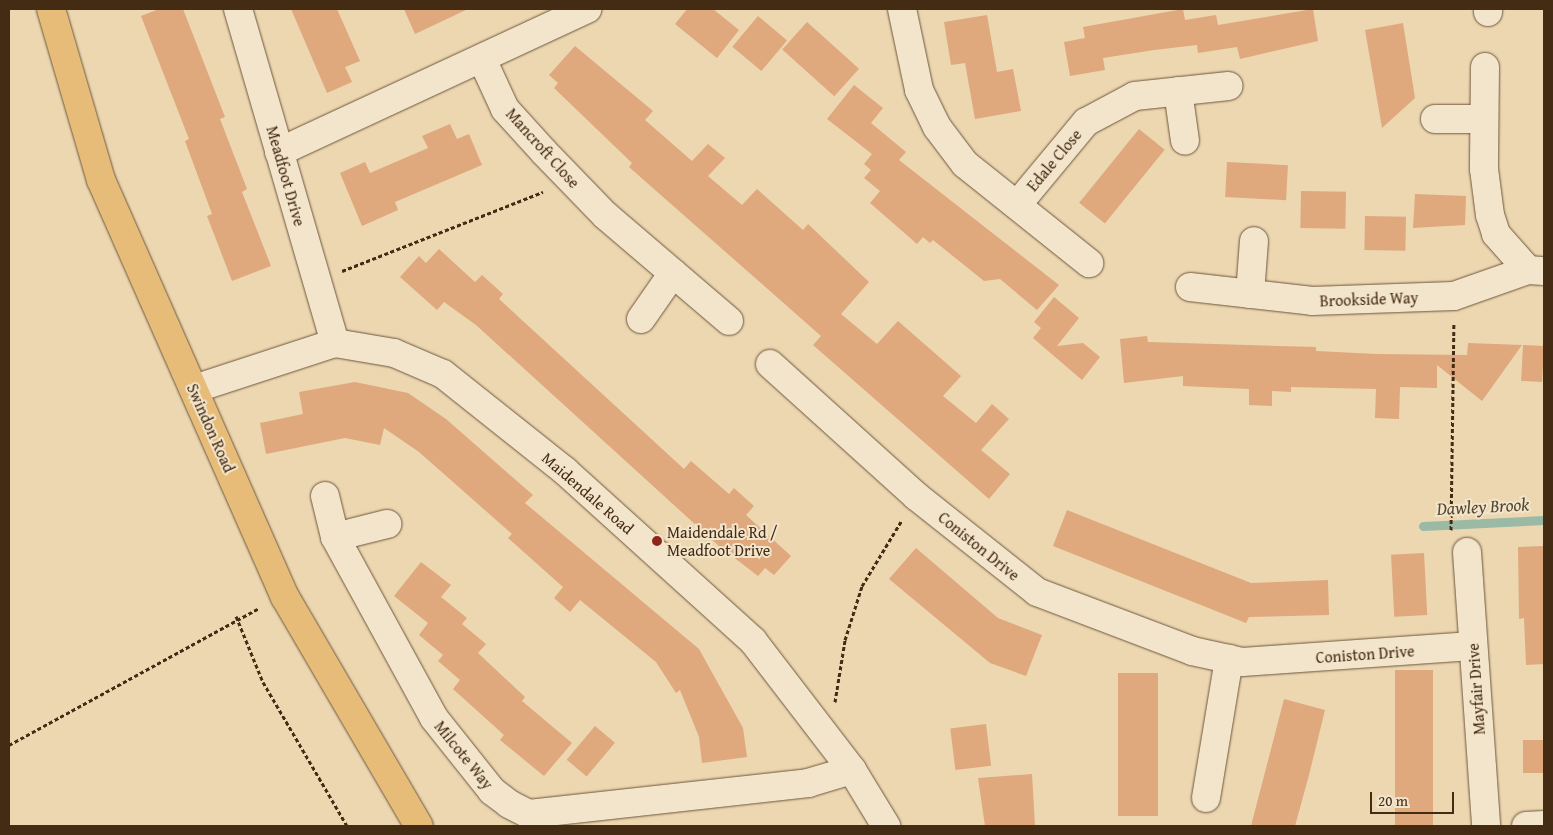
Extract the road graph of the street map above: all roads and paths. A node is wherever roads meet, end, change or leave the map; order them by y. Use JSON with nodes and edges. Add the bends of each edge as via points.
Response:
{"nodes":[{"id":1,"x":51,"y":9,"type":"edge"},
{"id":2,"x":238,"y":9,"type":"edge"},
{"id":3,"x":587,"y":9,"type":"edge"},
{"id":4,"x":902,"y":9,"type":"edge"},
{"id":5,"x":482,"y":60,"type":"junction"},
{"id":6,"x":1485,"y":67,"type":"dead end"},
{"id":7,"x":1228,"y":86,"type":"dead end"},
{"id":8,"x":1178,"y":91,"type":"junction"},
{"id":9,"x":1435,"y":119,"type":"dead end"},
{"id":10,"x":1484,"y":119,"type":"junction"},
{"id":11,"x":1185,"y":142,"type":"dead end"},
{"id":12,"x":279,"y":152,"type":"junction"},
{"id":13,"x":572,"y":180,"type":"junction"},
{"id":14,"x":1017,"y":205,"type":"junction"},
{"id":15,"x":1254,"y":241,"type":"dead end"},
{"id":16,"x":1089,"y":262,"type":"dead end"},
{"id":17,"x":1536,"y":271,"type":"edge"},
{"id":18,"x":674,"y":273,"type":"junction"},
{"id":19,"x":317,"y":281,"type":"junction"},
{"id":20,"x":1190,"y":287,"type":"dead end"},
{"id":21,"x":1250,"y":294,"type":"junction"},
{"id":22,"x":1454,"y":296,"type":"junction"},
{"id":23,"x":640,"y":319,"type":"dead end"},
{"id":24,"x":729,"y":321,"type":"dead end"},
{"id":25,"x":335,"y":343,"type":"junction"},
{"id":26,"x":770,"y":364,"type":"dead end"},
{"id":27,"x":194,"y":389,"type":"junction"},
{"id":28,"x":325,"y":496,"type":"dead end"},
{"id":29,"x":916,"y":496,"type":"junction"},
{"id":30,"x":387,"y":524,"type":"dead end"},
{"id":31,"x":335,"y":537,"type":"junction"},
{"id":32,"x":1459,"y":542,"type":"joint"},
{"id":33,"x":1472,"y":646,"type":"junction"},
{"id":34,"x":1229,"y":659,"type":"junction"},
{"id":35,"x":823,"y":732,"type":"junction"},
{"id":36,"x":9,"y":745,"type":"edge"},
{"id":37,"x":852,"y":770,"type":"junction"},
{"id":38,"x":1206,"y":798,"type":"dead end"},
{"id":39,"x":1544,"y":825,"type":"edge"},
{"id":40,"x":347,"y":826,"type":"edge"},
{"id":41,"x":419,"y":826,"type":"edge"},
{"id":42,"x":886,"y":826,"type":"edge"},
{"id":43,"x":1486,"y":826,"type":"edge"},
{"id":44,"x":1526,"y":826,"type":"edge"}],
"edges":[{"from":1,"to":27,"type":"main road","name":"Swindon Road","via":[[101,180]]},
{"from":2,"to":12,"type":"street","name":"Meadfoot Drive"},
{"from":3,"to":5,"type":"street"},
{"from":4,"to":14,"type":"street","name":"Edale Close","via":[[919,90],[937,127],[965,164]]},
{"from":5,"to":12,"type":"street"},
{"from":5,"to":13,"type":"street","name":"Mancroft Close","via":[[506,109]]},
{"from":6,"to":10,"type":"street"},
{"from":7,"to":8,"type":"street","name":"Edale Close"},
{"from":8,"to":11,"type":"street"},
{"from":8,"to":14,"type":"street","name":"Edale Close","via":[[1135,96],[1086,122]]},
{"from":9,"to":10,"type":"street"},
{"from":10,"to":17,"type":"street","via":[[1490,216],[1496,234]]},
{"from":12,"to":19,"type":"street","name":"Meadfoot Drive"},
{"from":13,"to":18,"type":"street","name":"Mancroft Close"},
{"from":13,"to":19,"type":"path"},
{"from":14,"to":16,"type":"street","name":"Edale Close"},
{"from":15,"to":21,"type":"street"},
{"from":17,"to":22,"type":"street","name":"Brookside Way"},
{"from":18,"to":23,"type":"street"},
{"from":18,"to":24,"type":"street","name":"Mancroft Close"},
{"from":19,"to":25,"type":"street","name":"Meadfoot Drive"},
{"from":20,"to":21,"type":"street","name":"Brookside Way"},
{"from":21,"to":22,"type":"street","name":"Brookside Way","via":[[1312,301]]},
{"from":22,"to":32,"type":"path","via":[[1452,508]]},
{"from":25,"to":27,"type":"street","name":"Maidendale Road"},
{"from":25,"to":35,"type":"street","name":"Maidendale Road","via":[[394,353],[443,374],[565,471],[753,641]]},
{"from":26,"to":29,"type":"street","name":"Coniston Drive"},
{"from":27,"to":41,"type":"main road","name":"Swindon Road","via":[[296,621]]},
{"from":28,"to":31,"type":"street","name":"Milcote Way"},
{"from":29,"to":34,"type":"street","name":"Coniston Drive","via":[[1037,592],[1192,651]]},
{"from":29,"to":35,"type":"path","via":[[862,586],[845,640],[836,700]]},
{"from":30,"to":31,"type":"street"},
{"from":31,"to":37,"type":"street","name":"Milcote Way","via":[[434,718],[492,791],[529,814],[808,783]]},
{"from":32,"to":33,"type":"street","name":"Mayfair Drive"},
{"from":33,"to":34,"type":"street","name":"Coniston Drive","via":[[1242,662]]},
{"from":33,"to":43,"type":"street","name":"Mayfair Drive"},
{"from":34,"to":38,"type":"street"},
{"from":35,"to":37,"type":"street","name":"Maidendale Road"},
{"from":36,"to":40,"type":"path","via":[[236,616],[263,682]]},
{"from":37,"to":42,"type":"street","name":"Maidendale Road"},
{"from":39,"to":44,"type":"street"}]}
